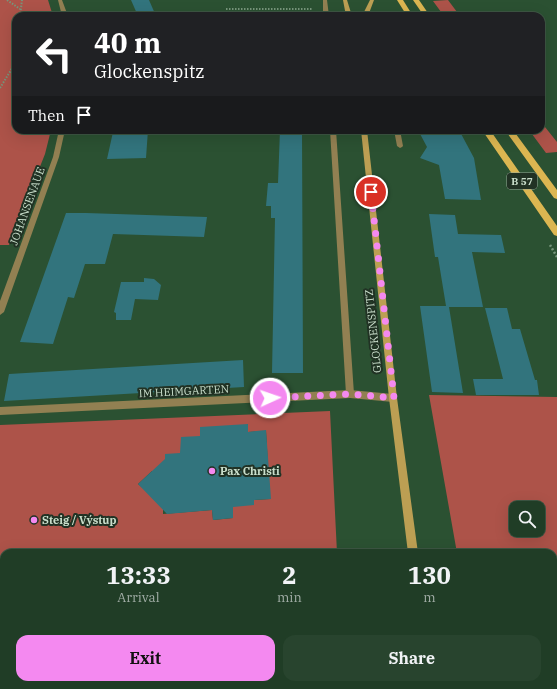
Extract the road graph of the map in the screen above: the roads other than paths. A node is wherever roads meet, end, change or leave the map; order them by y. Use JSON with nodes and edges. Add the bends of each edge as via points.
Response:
{"nodes":[{"id":1,"x":60,"y":0,"type":"edge"},
{"id":2,"x":325,"y":0,"type":"edge"},
{"id":3,"x":345,"y":0,"type":"edge"},
{"id":4,"x":372,"y":0,"type":"edge"},
{"id":5,"x":400,"y":0,"type":"edge"},
{"id":6,"x":416,"y":0,"type":"edge"},
{"id":7,"x":64,"y":12,"type":"edge"},
{"id":8,"x":326,"y":12,"type":"edge"},
{"id":9,"x":348,"y":12,"type":"edge"},
{"id":10,"x":367,"y":12,"type":"edge"},
{"id":11,"x":408,"y":12,"type":"edge"},
{"id":12,"x":424,"y":12,"type":"edge"},
{"id":13,"x":61,"y":134,"type":"edge"},
{"id":14,"x":333,"y":134,"type":"edge"},
{"id":15,"x":364,"y":134,"type":"edge"},
{"id":16,"x":398,"y":134,"type":"edge"},
{"id":17,"x":489,"y":134,"type":"edge"},
{"id":18,"x":512,"y":134,"type":"edge"},
{"id":19,"x":400,"y":146,"type":"dead end"},
{"id":20,"x":557,"y":196,"type":"edge"},
{"id":21,"x":557,"y":233,"type":"edge"},
{"id":22,"x":0,"y":312,"type":"edge"},
{"id":23,"x":350,"y":394,"type":"junction"},
{"id":24,"x":394,"y":398,"type":"junction"},
{"id":25,"x":0,"y":411,"type":"edge"},
{"id":26,"x":413,"y":549,"type":"edge"}],
"edges":[{"from":1,"to":7,"type":"street"},
{"from":2,"to":8,"type":"street"},
{"from":3,"to":9,"type":"main road"},
{"from":4,"to":10,"type":"main road"},
{"from":5,"to":11,"type":"main road"},
{"from":6,"to":12,"type":"main road"},
{"from":13,"to":22,"type":"street","name":"JOHANSENAUE","via":[[56,157]]},
{"from":14,"to":23,"type":"street"},
{"from":15,"to":24,"type":"main road","name":"GLOCKENSPITZ"},
{"from":16,"to":19,"type":"street"},
{"from":17,"to":21,"type":"main road","number":"B 57"},
{"from":18,"to":20,"type":"main road","number":"B 57"},
{"from":23,"to":24,"type":"street","name":"IM HEIMGARTEN"},
{"from":23,"to":25,"type":"street","name":"IM HEIMGARTEN"},
{"from":24,"to":26,"type":"main road","name":"GLOCKENSPITZ"}]}
